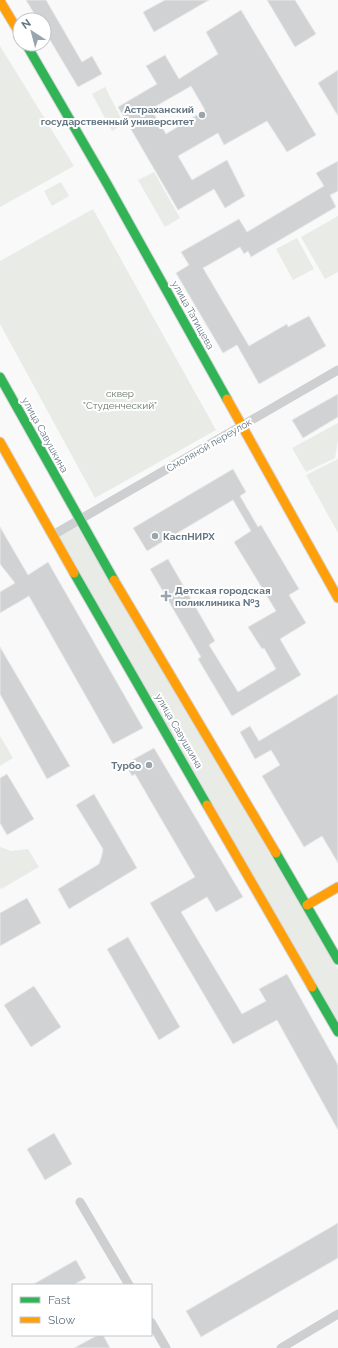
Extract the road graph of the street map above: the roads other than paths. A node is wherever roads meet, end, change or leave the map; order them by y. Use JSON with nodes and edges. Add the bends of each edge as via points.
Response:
{"nodes":[{"id":1,"x":0,"y":1,"type":"edge"},
{"id":2,"x":12,"y":21,"type":"edge"},
{"id":3,"x":31,"y":52,"type":"edge"},
{"id":4,"x":338,"y":370,"type":"edge"},
{"id":5,"x":0,"y":377,"type":"edge"},
{"id":6,"x":242,"y":426,"type":"junction"},
{"id":7,"x":0,"y":442,"type":"edge"},
{"id":8,"x":80,"y":520,"type":"junction"},
{"id":9,"x":53,"y":535,"type":"junction"},
{"id":10,"x":338,"y":598,"type":"edge"},
{"id":11,"x":338,"y":887,"type":"edge"},
{"id":12,"x":307,"y":905,"type":"junction"},
{"id":13,"x":338,"y":960,"type":"edge"},
{"id":14,"x":338,"y":1032,"type":"edge"},
{"id":15,"x":80,"y":1202,"type":"dead end"},
{"id":16,"x":128,"y":1284,"type":"edge"},
{"id":17,"x":338,"y":1314,"type":"edge"},
{"id":18,"x":152,"y":1324,"type":"edge"},
{"id":19,"x":166,"y":1348,"type":"edge"},
{"id":20,"x":282,"y":1348,"type":"edge"}],
"edges":[{"from":1,"to":2,"type":"main road"},
{"from":3,"to":6,"type":"main road","name":"улица Татищева"},
{"from":4,"to":6,"type":"street","name":"Смоляной переулок"},
{"from":5,"to":8,"type":"main road","name":"улица Савушкина"},
{"from":6,"to":8,"type":"street","name":"Смоляной переулок"},
{"from":6,"to":10,"type":"main road","name":"улица Татищева"},
{"from":7,"to":9,"type":"main road","name":"улица Савушкина"},
{"from":8,"to":9,"type":"street","name":"Смоляной переулок"},
{"from":8,"to":12,"type":"main road","name":"улица Савушкина","via":[[189,709]]},
{"from":9,"to":14,"type":"main road","name":"улица Савушкина"},
{"from":11,"to":12,"type":"main road"},
{"from":12,"to":13,"type":"main road","name":"улица Савушкина"},
{"from":15,"to":16,"type":"street"},
{"from":17,"to":20,"type":"street"},
{"from":18,"to":19,"type":"street"}]}
